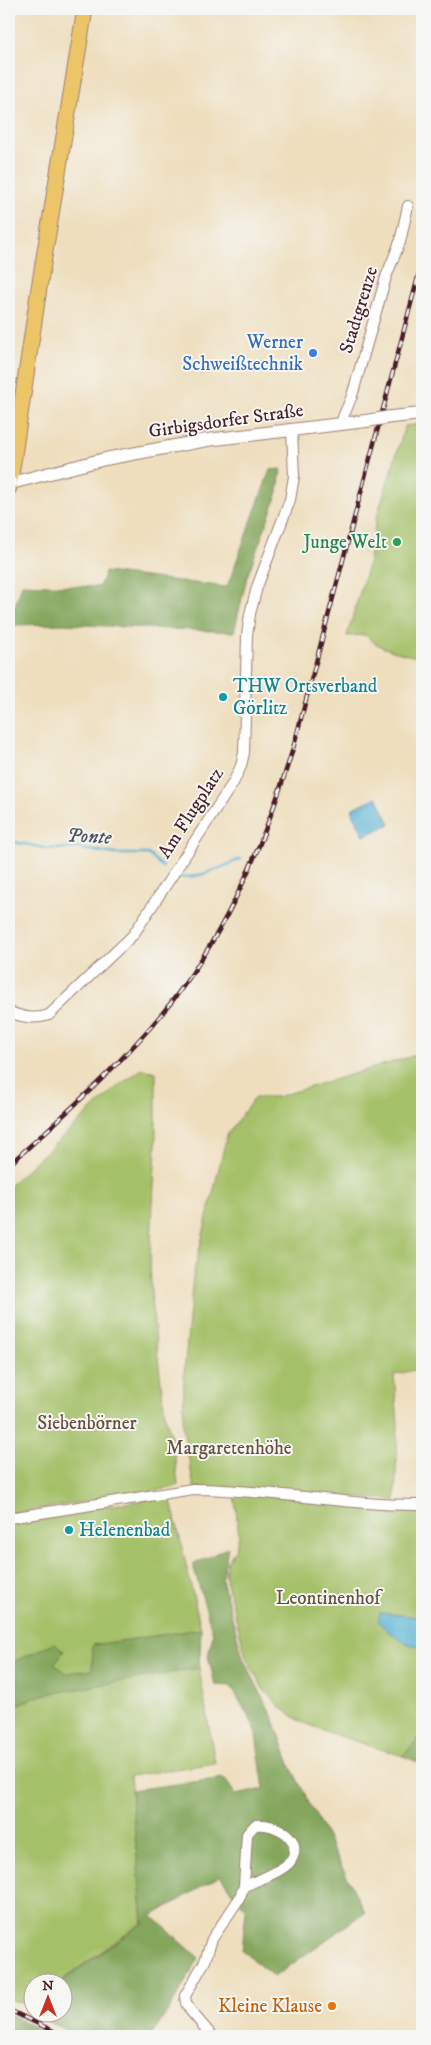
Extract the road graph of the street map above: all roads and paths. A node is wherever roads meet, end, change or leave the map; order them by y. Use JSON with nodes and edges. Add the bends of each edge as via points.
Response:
{"nodes":[{"id":1,"x":85,"y":9,"type":"edge"},
{"id":2,"x":408,"y":206,"type":"dead end"},
{"id":3,"x":422,"y":414,"type":"edge"},
{"id":4,"x":342,"y":424,"type":"junction"},
{"id":5,"x":292,"y":430,"type":"junction"},
{"id":6,"x":9,"y":485,"type":"edge"},
{"id":7,"x":9,"y":1012,"type":"edge"},
{"id":8,"x":422,"y":1505,"type":"edge"},
{"id":9,"x":9,"y":1518,"type":"edge"},
{"id":10,"x":244,"y":1886,"type":"junction"},
{"id":11,"x":212,"y":2036,"type":"edge"}],
"edges":[{"from":1,"to":6,"type":"main road"},
{"from":2,"to":4,"type":"street","name":"Stadtgrenze","via":[[400,242],[386,277]]},
{"from":3,"to":4,"type":"street","name":"Girbigsdorfer Straße","bridge":true},
{"from":4,"to":5,"type":"street","name":"Girbigsdorfer Straße"},
{"from":5,"to":6,"type":"street","name":"Girbigsdorfer Straße","via":[[155,449],[36,475]]},
{"from":5,"to":7,"type":"street","name":"Am Flugplatz","via":[[294,476],[290,500],[250,614],[244,753],[233,783],[132,935],[49,1015],[37,1019]]},
{"from":8,"to":9,"type":"street","via":[[220,1489],[193,1490]]},
{"from":10,"to":10,"type":"street","via":[[292,1859],[292,1842],[281,1831],[260,1824],[250,1828],[245,1841]]},
{"from":10,"to":11,"type":"street","via":[[212,1940],[205,1961],[185,1996],[190,2010]]}]}
